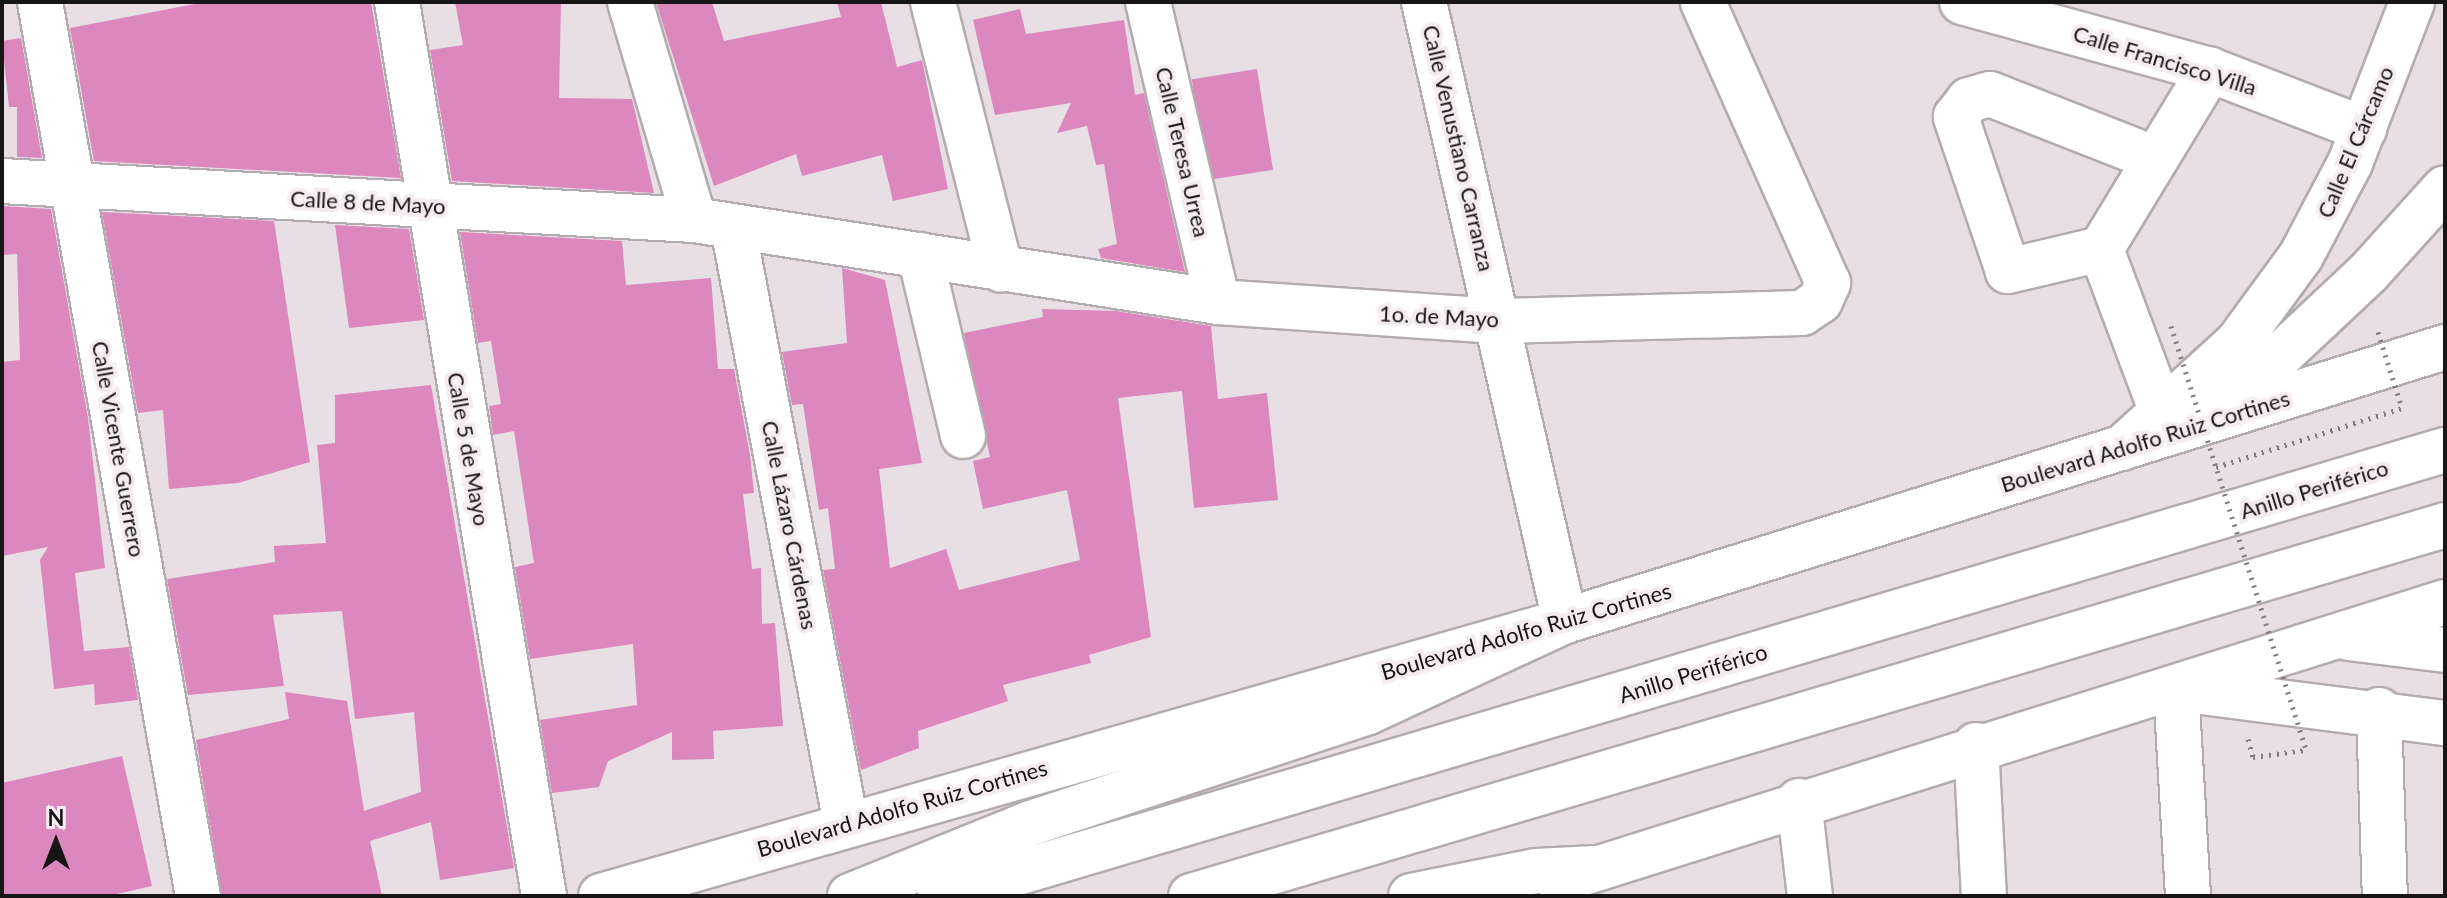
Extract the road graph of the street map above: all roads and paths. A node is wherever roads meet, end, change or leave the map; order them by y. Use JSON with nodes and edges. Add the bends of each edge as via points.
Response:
{"nodes":[{"id":1,"x":40,"y":2,"type":"edge"},
{"id":2,"x":397,"y":2,"type":"edge"},
{"id":3,"x":630,"y":2,"type":"edge"},
{"id":4,"x":933,"y":2,"type":"edge"},
{"id":5,"x":1148,"y":2,"type":"edge"},
{"id":6,"x":1424,"y":2,"type":"edge"},
{"id":7,"x":1703,"y":2,"type":"edge"},
{"id":8,"x":2412,"y":2,"type":"edge"},
{"id":9,"x":1986,"y":5,"type":"edge"},
{"id":10,"x":2210,"y":70,"type":"junction"},
{"id":11,"x":2364,"y":129,"type":"junction"},
{"id":12,"x":2156,"y":159,"type":"junction"},
{"id":13,"x":2,"y":181,"type":"edge"},
{"id":14,"x":73,"y":188,"type":"junction"},
{"id":15,"x":2445,"y":188,"type":"edge"},
{"id":16,"x":428,"y":205,"type":"junction"},
{"id":17,"x":714,"y":224,"type":"junction"},
{"id":18,"x":2101,"y":249,"type":"junction"},
{"id":19,"x":920,"y":255,"type":"junction"},
{"id":20,"x":1001,"y":270,"type":"junction"},
{"id":21,"x":1218,"y":302,"type":"junction"},
{"id":22,"x":1500,"y":321,"type":"junction"},
{"id":23,"x":2171,"y":326,"type":"dead end"},
{"id":24,"x":2378,"y":332,"type":"dead end"},
{"id":25,"x":2445,"y":347,"type":"edge"},
{"id":26,"x":2163,"y":415,"type":"junction"},
{"id":27,"x":2210,"y":421,"type":"junction"},
{"id":28,"x":963,"y":436,"type":"dead end"},
{"id":29,"x":2122,"y":448,"type":"junction"},
{"id":30,"x":2445,"y":450,"type":"edge"},
{"id":31,"x":2216,"y":467,"type":"junction"},
{"id":32,"x":2445,"y":525,"type":"edge"},
{"id":33,"x":2445,"y":602,"type":"edge"},
{"id":34,"x":1565,"y":621,"type":"junction"},
{"id":35,"x":2334,"y":636,"type":"junction"},
{"id":36,"x":2445,"y":650,"type":"edge"},
{"id":37,"x":2176,"y":688,"type":"junction"},
{"id":38,"x":2379,"y":710,"type":"junction"},
{"id":39,"x":2445,"y":723,"type":"edge"},
{"id":40,"x":1976,"y":745,"type":"junction"},
{"id":41,"x":2253,"y":757,"type":"dead end"},
{"id":42,"x":1799,"y":801,"type":"junction"},
{"id":43,"x":846,"y":824,"type":"junction"},
{"id":44,"x":1596,"y":882,"type":"edge"},
{"id":45,"x":198,"y":896,"type":"edge"},
{"id":46,"x":544,"y":896,"type":"edge"},
{"id":47,"x":601,"y":896,"type":"edge"},
{"id":48,"x":850,"y":896,"type":"edge"},
{"id":49,"x":940,"y":896,"type":"edge"},
{"id":50,"x":1191,"y":896,"type":"edge"},
{"id":51,"x":1411,"y":896,"type":"edge"},
{"id":52,"x":1518,"y":896,"type":"edge"},
{"id":53,"x":1810,"y":896,"type":"edge"},
{"id":54,"x":1984,"y":896,"type":"edge"},
{"id":55,"x":2188,"y":896,"type":"edge"},
{"id":56,"x":2385,"y":896,"type":"edge"}],
"edges":[{"from":1,"to":14,"type":"main road","name":"Calle Vicente Guerrero"},
{"from":2,"to":16,"type":"main road","name":"Calle 5 de Mayo"},
{"from":3,"to":17,"type":"main road","name":"Calle Lázaro Cárdenas"},
{"from":4,"to":20,"type":"main road"},
{"from":5,"to":21,"type":"main road","name":"Calle Teresa Urrea"},
{"from":6,"to":22,"type":"main road","name":"Calle Venustiano Carranza"},
{"from":7,"to":22,"type":"main road","name":"1o. de Mayo","via":[[1828,283],[1820,301],[1802,313]]},
{"from":8,"to":11,"type":"main road","name":"Calle El Cárcamo"},
{"from":9,"to":10,"type":"main road","name":"Calle Francisco Villa"},
{"from":10,"to":11,"type":"main road","name":"Calle Francisco Villa"},
{"from":10,"to":12,"type":"main road"},
{"from":11,"to":26,"type":"main road","name":"Calle El Cárcamo","via":[[2327,211],[2271,300]]},
{"from":12,"to":18,"type":"main road"},
{"from":12,"to":18,"type":"main road","via":[[1990,94],[1969,100],[1956,117],[2008,271]]},
{"from":13,"to":14,"type":"main road","name":"Calle 8 de Mayo"},
{"from":14,"to":16,"type":"main road","name":"Calle 8 de Mayo"},
{"from":14,"to":45,"type":"main road","name":"Calle Vicente Guerrero"},
{"from":15,"to":27,"type":"main road","via":[[2369,272]]},
{"from":16,"to":17,"type":"main road","name":"Calle 8 de Mayo"},
{"from":16,"to":46,"type":"main road","name":"Calle 5 de Mayo"},
{"from":17,"to":19,"type":"main road","name":"1o. de Mayo"},
{"from":17,"to":43,"type":"main road","name":"Calle Lázaro Cárdenas"},
{"from":18,"to":26,"type":"main road"},
{"from":19,"to":20,"type":"main road","name":"1o. de Mayo"},
{"from":19,"to":28,"type":"main road"},
{"from":20,"to":21,"type":"main road","name":"1o. de Mayo"},
{"from":21,"to":22,"type":"main road","name":"1o. de Mayo"},
{"from":22,"to":34,"type":"main road","name":"Calle Venustiano Carranza"},
{"from":23,"to":31,"type":"path","bridge":true},
{"from":24,"to":31,"type":"path","bridge":true,"via":[[2402,408]]},
{"from":25,"to":27,"type":"main road","name":"Boulevard Adolfo Ruiz Cortines"},
{"from":26,"to":29,"type":"main road","name":"Calle El Cárcamo"},
{"from":27,"to":29,"type":"main road","name":"Boulevard Adolfo Ruiz Cortines"},
{"from":29,"to":34,"type":"main road","name":"Boulevard Adolfo Ruiz Cortines"},
{"from":30,"to":49,"type":"main road","name":"Anillo Periférico"},
{"from":31,"to":41,"type":"path","bridge":true,"via":[[2305,750]]},
{"from":32,"to":50,"type":"main road"},
{"from":33,"to":35,"type":"main road"},
{"from":34,"to":43,"type":"main road","name":"Boulevard Adolfo Ruiz Cortines"},
{"from":34,"to":48,"type":"main road","via":[[1368,712],[1000,834]]},
{"from":35,"to":36,"type":"main road"},
{"from":35,"to":37,"type":"main road"},
{"from":37,"to":38,"type":"main road"},
{"from":37,"to":40,"type":"main road"},
{"from":37,"to":55,"type":"main road"},
{"from":38,"to":39,"type":"main road"},
{"from":38,"to":56,"type":"main road"},
{"from":40,"to":42,"type":"main road"},
{"from":40,"to":54,"type":"main road"},
{"from":42,"to":44,"type":"main road"},
{"from":42,"to":53,"type":"main road"},
{"from":43,"to":47,"type":"main road","name":"Boulevard Adolfo Ruiz Cortines"},
{"from":44,"to":51,"type":"main road","via":[[1536,871]]},
{"from":44,"to":52,"type":"main road"}]}
